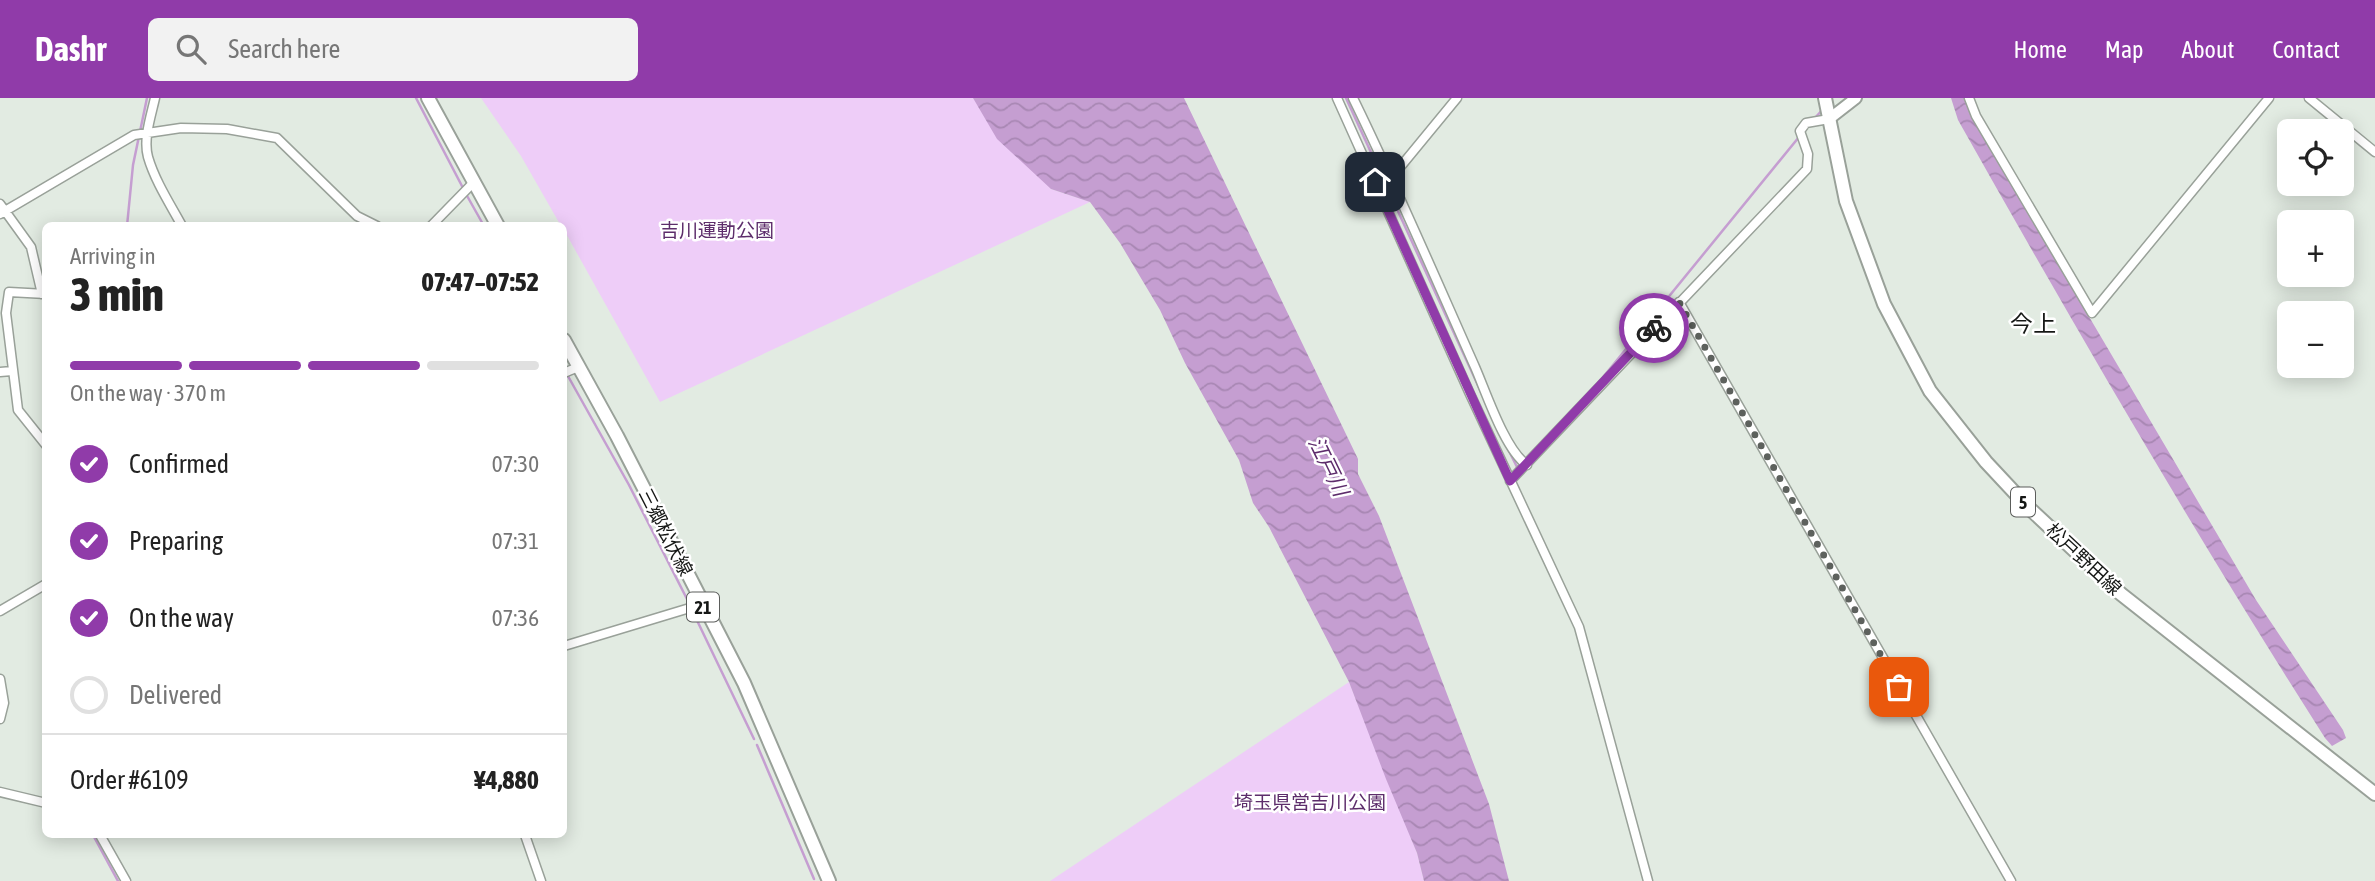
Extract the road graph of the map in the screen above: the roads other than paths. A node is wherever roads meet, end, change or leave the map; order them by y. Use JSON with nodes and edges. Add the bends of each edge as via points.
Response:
{"nodes":[{"id":1,"x":155,"y":98,"type":"edge"},
{"id":2,"x":428,"y":98,"type":"edge"},
{"id":3,"x":1337,"y":98,"type":"edge"},
{"id":4,"x":1353,"y":98,"type":"edge"},
{"id":5,"x":1457,"y":98,"type":"edge"},
{"id":6,"x":1825,"y":98,"type":"edge"},
{"id":7,"x":1856,"y":98,"type":"edge"},
{"id":8,"x":1969,"y":98,"type":"edge"},
{"id":9,"x":2269,"y":98,"type":"edge"},
{"id":10,"x":2309,"y":98,"type":"edge"},
{"id":11,"x":1829,"y":119,"type":"junction"},
{"id":12,"x":148,"y":132,"type":"junction"},
{"id":13,"x":2375,"y":152,"type":"edge"},
{"id":14,"x":1392,"y":177,"type":"junction"},
{"id":15,"x":467,"y":188,"type":"junction"},
{"id":16,"x":2,"y":209,"type":"edge"},
{"id":17,"x":180,"y":222,"type":"edge"},
{"id":18,"x":369,"y":222,"type":"edge"},
{"id":19,"x":435,"y":222,"type":"edge"},
{"id":20,"x":495,"y":222,"type":"edge"},
{"id":21,"x":42,"y":287,"type":"edge"},
{"id":22,"x":42,"y":294,"type":"edge"},
{"id":23,"x":1679,"y":302,"type":"junction"},
{"id":24,"x":567,"y":353,"type":"edge"},
{"id":25,"x":571,"y":370,"type":"edge"},
{"id":26,"x":12,"y":371,"type":"junction"},
{"id":27,"x":0,"y":372,"type":"edge"},
{"id":28,"x":42,"y":440,"type":"edge"},
{"id":29,"x":1527,"y":465,"type":"junction"},
{"id":30,"x":1510,"y":481,"type":"junction"},
{"id":31,"x":42,"y":586,"type":"edge"},
{"id":32,"x":701,"y":602,"type":"junction"},
{"id":33,"x":0,"y":611,"type":"edge"},
{"id":34,"x":567,"y":645,"type":"edge"},
{"id":35,"x":0,"y":679,"type":"edge"},
{"id":36,"x":0,"y":719,"type":"edge"},
{"id":37,"x":0,"y":792,"type":"edge"},
{"id":38,"x":2375,"y":794,"type":"edge"},
{"id":39,"x":42,"y":802,"type":"edge"},
{"id":40,"x":102,"y":838,"type":"edge"},
{"id":41,"x":527,"y":838,"type":"edge"},
{"id":42,"x":126,"y":881,"type":"edge"},
{"id":43,"x":541,"y":881,"type":"edge"},
{"id":44,"x":829,"y":881,"type":"edge"},
{"id":45,"x":1648,"y":881,"type":"edge"},
{"id":46,"x":2011,"y":881,"type":"edge"}],
"edges":[{"from":1,"to":12,"type":"street"},
{"from":2,"to":15,"type":"main road"},
{"from":3,"to":30,"type":"street"},
{"from":4,"to":14,"type":"street"},
{"from":5,"to":14,"type":"street"},
{"from":6,"to":11,"type":"main road","name":"松戸野田線","number":"5"},
{"from":7,"to":11,"type":"street"},
{"from":8,"to":9,"type":"street","via":[[2092,313]]},
{"from":10,"to":13,"type":"street"},
{"from":11,"to":23,"type":"street","via":[[1806,123],[1800,131],[1808,154],[1807,169]]},
{"from":11,"to":38,"type":"main road","name":"松戸野田線","number":"5","via":[[1846,201],[1884,304],[1930,391],[1986,462],[2121,594]]},
{"from":12,"to":16,"type":"street","via":[[134,135]]},
{"from":12,"to":17,"type":"street","via":[[148,156]]},
{"from":12,"to":18,"type":"street","via":[[227,129],[277,138],[357,216]]},
{"from":14,"to":29,"type":"street","via":[[1501,425],[1518,459]]},
{"from":15,"to":19,"type":"street"},
{"from":15,"to":20,"type":"main road"},
{"from":16,"to":21,"type":"street","via":[[31,247]]},
{"from":22,"to":26,"type":"street","via":[[9,292],[6,313]]},
{"from":23,"to":29,"type":"street"},
{"from":23,"to":46,"type":"street"},
{"from":24,"to":25,"type":"main road","name":"三郷松伏線","number":"21"},
{"from":25,"to":32,"type":"main road","name":"三郷松伏線","number":"21","via":[[623,447]]},
{"from":26,"to":27,"type":"street"},
{"from":26,"to":28,"type":"street","via":[[18,410]]},
{"from":29,"to":30,"type":"street"},
{"from":30,"to":45,"type":"street","via":[[1579,627]]},
{"from":31,"to":33,"type":"street"},
{"from":32,"to":34,"type":"street"},
{"from":32,"to":44,"type":"main road","name":"三郷松伏線","number":"21","via":[[744,683]]},
{"from":35,"to":36,"type":"street","via":[[4,703]]},
{"from":37,"to":39,"type":"street"},
{"from":40,"to":42,"type":"street"},
{"from":41,"to":43,"type":"street"}]}
